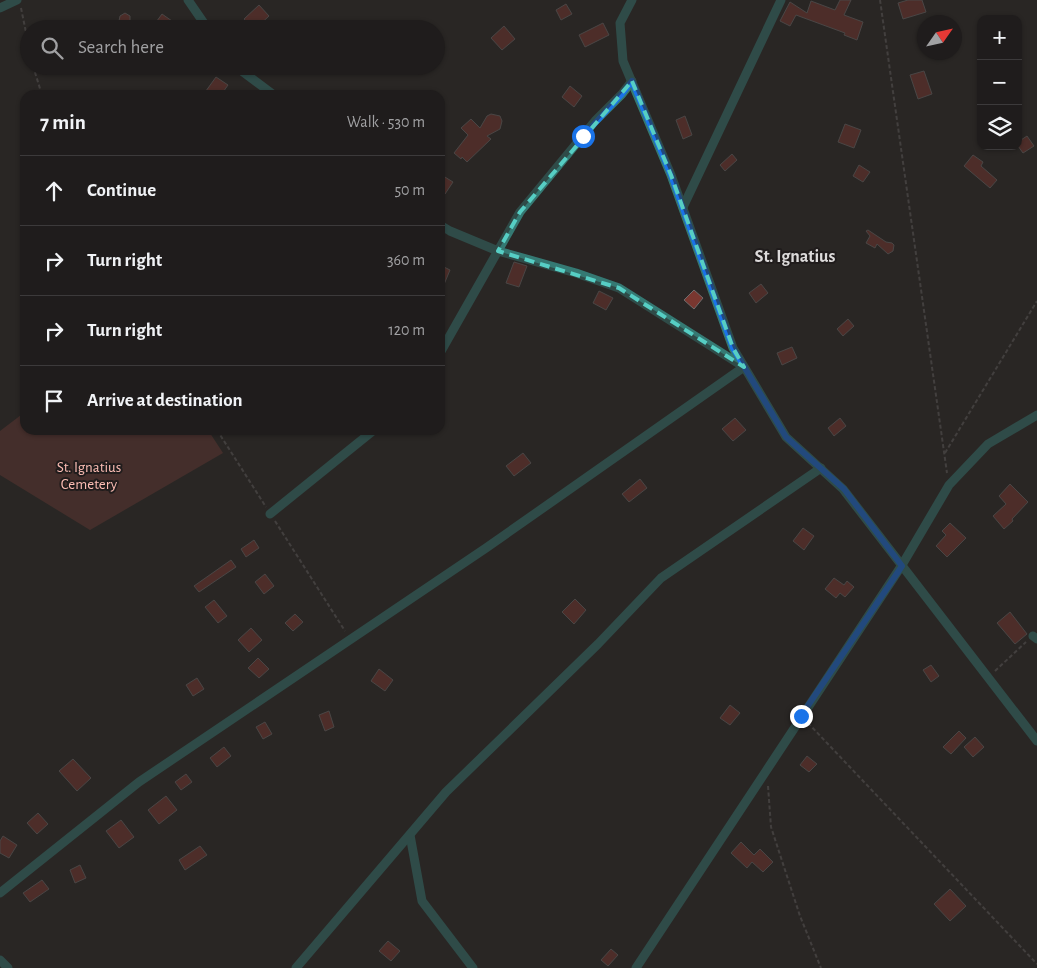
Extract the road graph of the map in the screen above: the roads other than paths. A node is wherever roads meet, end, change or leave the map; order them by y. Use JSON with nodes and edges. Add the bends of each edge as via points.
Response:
{"nodes":[{"id":1,"x":18,"y":0,"type":"edge"},
{"id":2,"x":188,"y":0,"type":"edge"},
{"id":3,"x":632,"y":0,"type":"edge"},
{"id":4,"x":781,"y":0,"type":"edge"},
{"id":5,"x":0,"y":8,"type":"edge"},
{"id":6,"x":202,"y":20,"type":"edge"},
{"id":7,"x":247,"y":75,"type":"edge"},
{"id":8,"x":632,"y":81,"type":"junction"},
{"id":9,"x":267,"y":90,"type":"edge"},
{"id":10,"x":683,"y":207,"type":"junction"},
{"id":11,"x":445,"y":228,"type":"edge"},
{"id":12,"x":498,"y":251,"type":"junction"},
{"id":13,"x":445,"y":344,"type":"edge"},
{"id":14,"x":744,"y":367,"type":"junction"},
{"id":15,"x":1037,"y":415,"type":"edge"},
{"id":16,"x":368,"y":435,"type":"edge"},
{"id":17,"x":821,"y":468,"type":"junction"},
{"id":18,"x":270,"y":514,"type":"road end"},
{"id":19,"x":902,"y":566,"type":"junction"},
{"id":20,"x":1037,"y":742,"type":"edge"},
{"id":21,"x":410,"y":835,"type":"junction"},
{"id":22,"x":0,"y":893,"type":"edge"},
{"id":23,"x":0,"y":960,"type":"edge"},
{"id":24,"x":8,"y":968,"type":"edge"},
{"id":25,"x":296,"y":968,"type":"edge"},
{"id":26,"x":473,"y":968,"type":"edge"},
{"id":27,"x":636,"y":968,"type":"edge"}],
"edges":[{"from":1,"to":5,"type":"street"},
{"from":2,"to":6,"type":"street"},
{"from":3,"to":8,"type":"street","via":[[620,23],[623,61]]},
{"from":4,"to":10,"type":"street"},
{"from":7,"to":9,"type":"street"},
{"from":8,"to":10,"type":"street"},
{"from":8,"to":12,"type":"street","via":[[520,212]]},
{"from":10,"to":14,"type":"street","via":[[733,348]]},
{"from":11,"to":12,"type":"street"},
{"from":12,"to":13,"type":"street"},
{"from":12,"to":14,"type":"street","via":[[619,288]]},
{"from":14,"to":17,"type":"street","via":[[786,437]]},
{"from":14,"to":22,"type":"street","via":[[486,548],[139,782]]},
{"from":15,"to":19,"type":"street","via":[[988,444],[949,485]]},
{"from":16,"to":18,"type":"street"},
{"from":17,"to":19,"type":"street","via":[[844,489]]},
{"from":17,"to":21,"type":"street","via":[[660,578],[598,644],[446,792]]},
{"from":19,"to":20,"type":"street"},
{"from":19,"to":27,"type":"street"},
{"from":21,"to":25,"type":"street"},
{"from":21,"to":26,"type":"street","via":[[422,901]]},
{"from":23,"to":24,"type":"street"}]}
